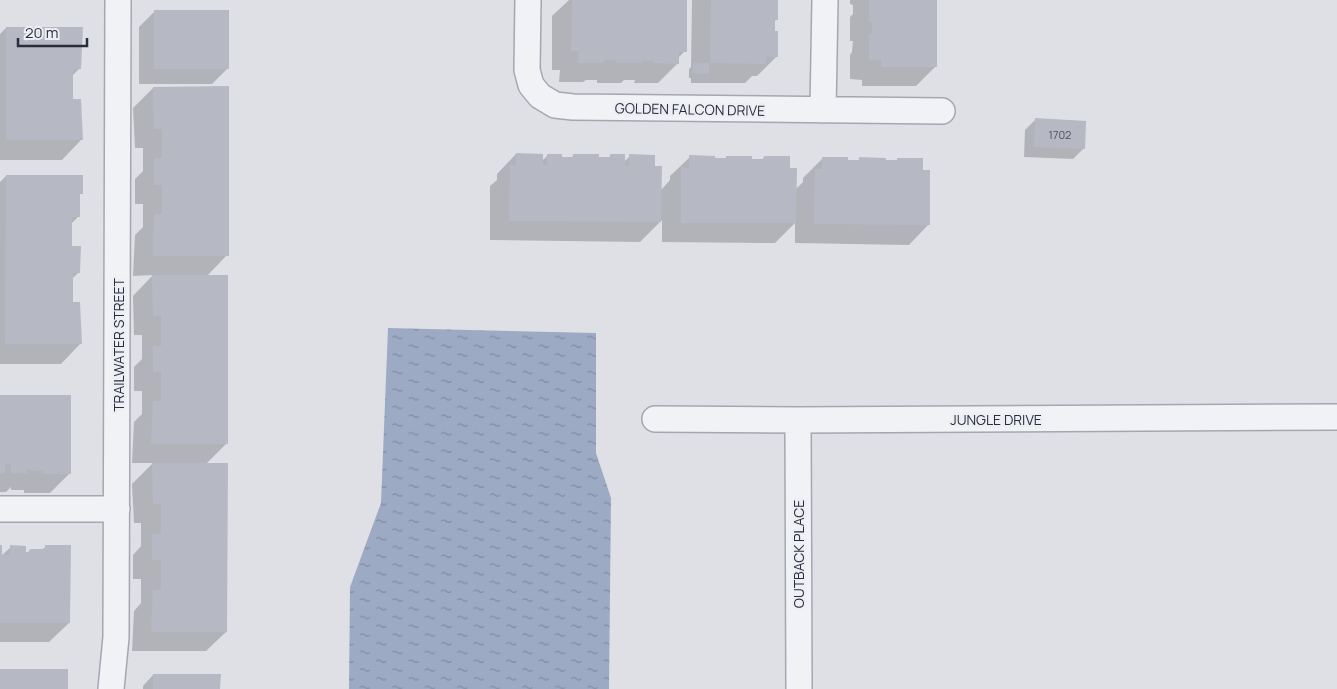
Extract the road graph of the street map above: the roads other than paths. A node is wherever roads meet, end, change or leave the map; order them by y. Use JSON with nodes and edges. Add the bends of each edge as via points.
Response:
{"nodes":[{"id":1,"x":118,"y":0,"type":"edge"},
{"id":2,"x":528,"y":0,"type":"edge"},
{"id":3,"x":825,"y":0,"type":"edge"},
{"id":4,"x":823,"y":110,"type":"junction"},
{"id":5,"x":942,"y":111,"type":"dead end"},
{"id":6,"x":1337,"y":417,"type":"edge"},
{"id":7,"x":655,"y":419,"type":"dead end"},
{"id":8,"x":798,"y":420,"type":"junction"},
{"id":9,"x":0,"y":509,"type":"edge"},
{"id":10,"x":117,"y":509,"type":"junction"},
{"id":11,"x":111,"y":689,"type":"edge"},
{"id":12,"x":799,"y":689,"type":"edge"}],
"edges":[{"from":1,"to":10,"type":"street","name":"TRAILWATER STREET"},
{"from":2,"to":4,"type":"street","name":"GOLDEN FALCON DRIVE","via":[[527,70],[531,85],[540,96],[555,105]]},
{"from":3,"to":4,"type":"street"},
{"from":4,"to":5,"type":"street","name":"GOLDEN FALCON DRIVE"},
{"from":6,"to":8,"type":"street","name":"JUNGLE DRIVE"},
{"from":7,"to":8,"type":"street","name":"JUNGLE DRIVE"},
{"from":8,"to":12,"type":"street","name":"OUTBACK PLACE"},
{"from":9,"to":10,"type":"street"},
{"from":10,"to":11,"type":"street","name":"TRAILWATER STREET","via":[[116,637]]}]}
